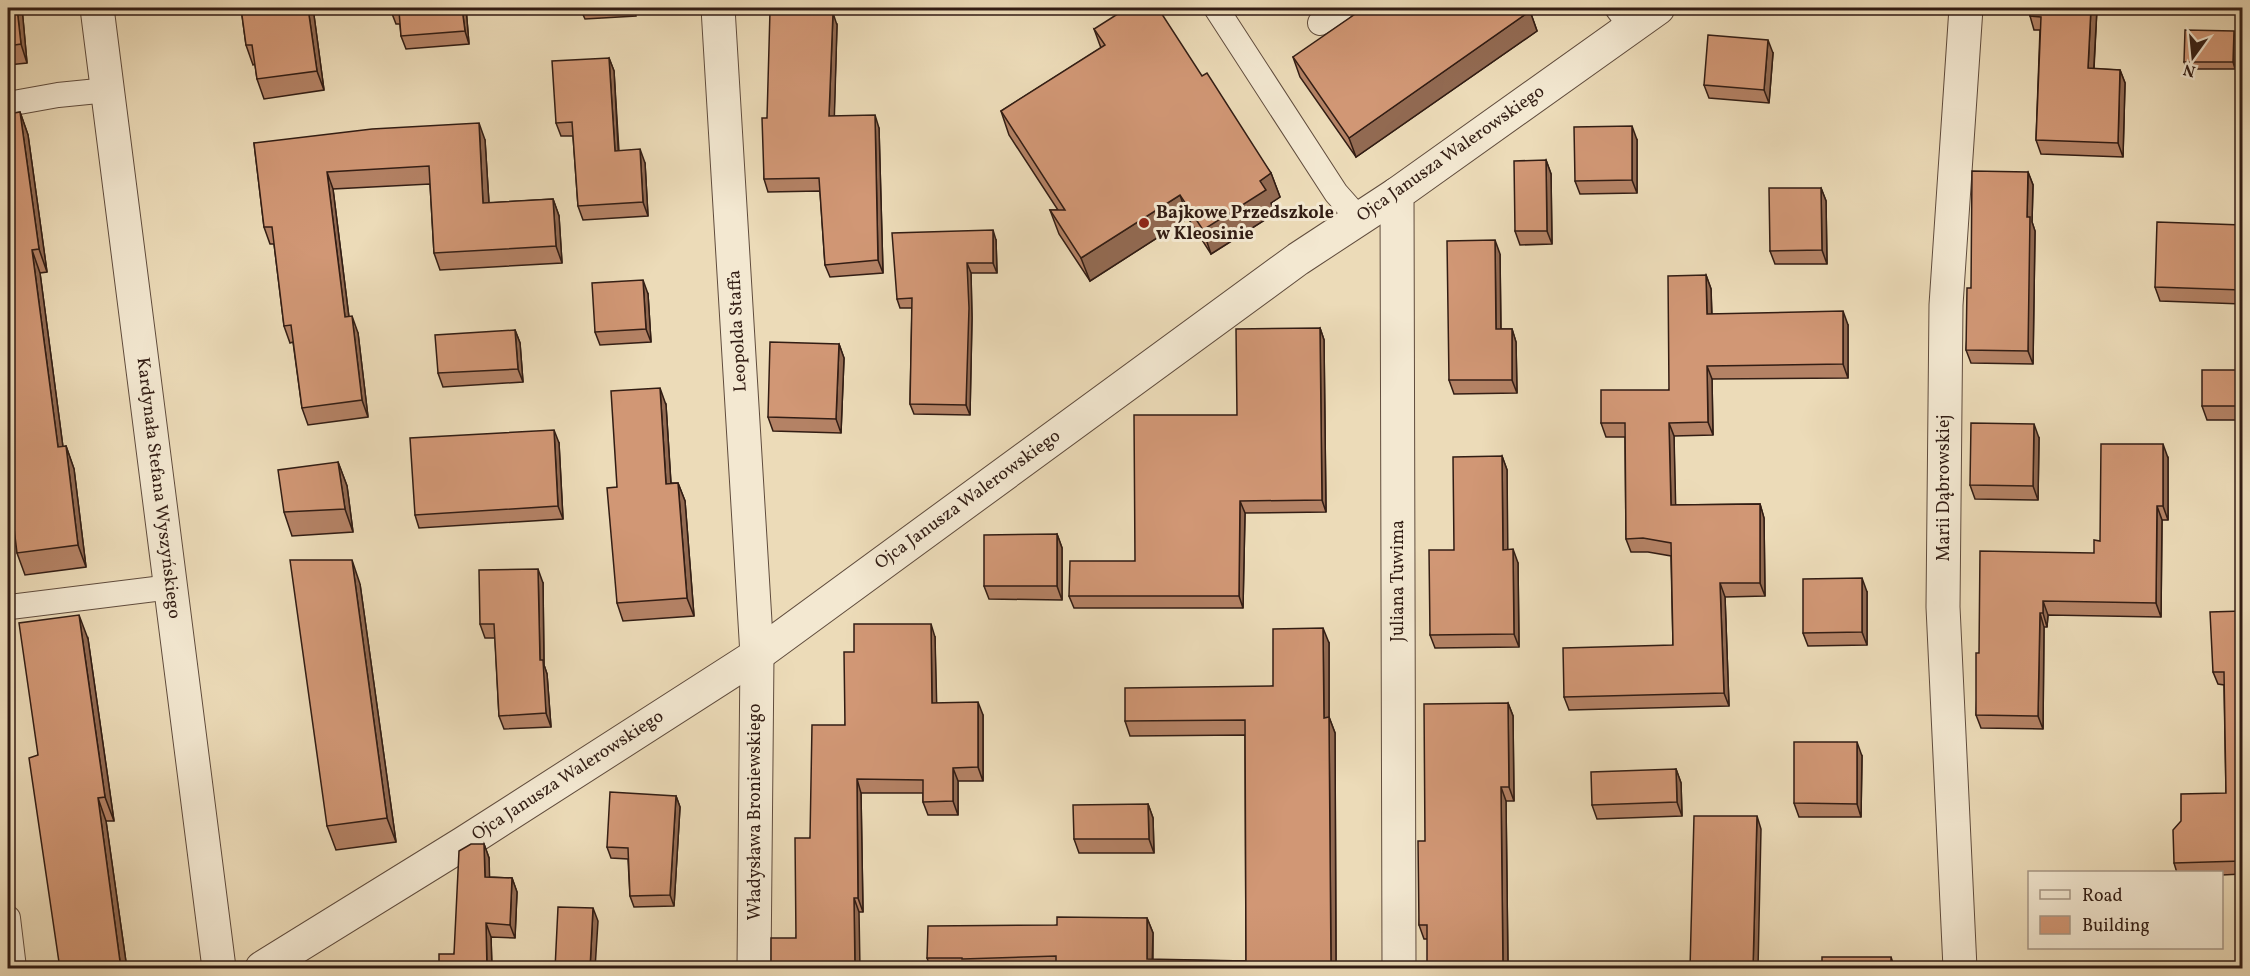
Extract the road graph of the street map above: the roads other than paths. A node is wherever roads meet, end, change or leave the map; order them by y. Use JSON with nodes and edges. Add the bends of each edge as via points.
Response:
{"nodes":[{"id":1,"x":97,"y":8,"type":"edge"},
{"id":2,"x":718,"y":8,"type":"edge"},
{"id":3,"x":1216,"y":8,"type":"edge"},
{"id":4,"x":1342,"y":8,"type":"edge"},
{"id":5,"x":1658,"y":8,"type":"edge"},
{"id":6,"x":1966,"y":8,"type":"edge"},
{"id":7,"x":1624,"y":17,"type":"edge"},
{"id":8,"x":1320,"y":23,"type":"dead end"},
{"id":9,"x":108,"y":90,"type":"junction"},
{"id":10,"x":8,"y":104,"type":"edge"},
{"id":11,"x":1397,"y":194,"type":"junction"},
{"id":12,"x":1359,"y":219,"type":"junction"},
{"id":13,"x":171,"y":587,"type":"junction"},
{"id":14,"x":8,"y":605,"type":"edge"},
{"id":15,"x":757,"y":655,"type":"junction"},
{"id":16,"x":8,"y":918,"type":"edge"},
{"id":17,"x":14,"y":969,"type":"edge"},
{"id":18,"x":219,"y":969,"type":"edge"},
{"id":19,"x":262,"y":969,"type":"edge"},
{"id":20,"x":754,"y":969,"type":"edge"},
{"id":21,"x":1398,"y":969,"type":"edge"},
{"id":22,"x":1960,"y":969,"type":"edge"}],
"edges":[{"from":1,"to":9,"type":"street","name":"Kardynała Stefana Wyszyńskiego"},
{"from":2,"to":15,"type":"street","name":"Leopolda Staffa"},
{"from":3,"to":12,"type":"lane","via":[[1336,193]]},
{"from":4,"to":8,"type":"lane"},
{"from":5,"to":7,"type":"street","name":"Ojca Janusza Walerowskiego"},
{"from":6,"to":22,"type":"street","name":"Marii Dąbrowskiej","via":[[1946,305],[1943,595]]},
{"from":7,"to":11,"type":"street","name":"Ojca Janusza Walerowskiego"},
{"from":9,"to":10,"type":"lane"},
{"from":9,"to":13,"type":"street","name":"Kardynała Stefana Wyszyńskiego"},
{"from":11,"to":12,"type":"street","name":"Ojca Janusza Walerowskiego"},
{"from":11,"to":21,"type":"street","name":"Juliana Tuwima"},
{"from":12,"to":15,"type":"street","name":"Ojca Janusza Walerowskiego","via":[[1298,259]]},
{"from":13,"to":14,"type":"lane"},
{"from":13,"to":18,"type":"street","name":"Kardynała Stefana Wyszyńskiego"},
{"from":15,"to":19,"type":"street","name":"Ojca Janusza Walerowskiego"},
{"from":15,"to":20,"type":"street","name":"Władysława Broniewskiego"},
{"from":16,"to":17,"type":"lane"}]}
